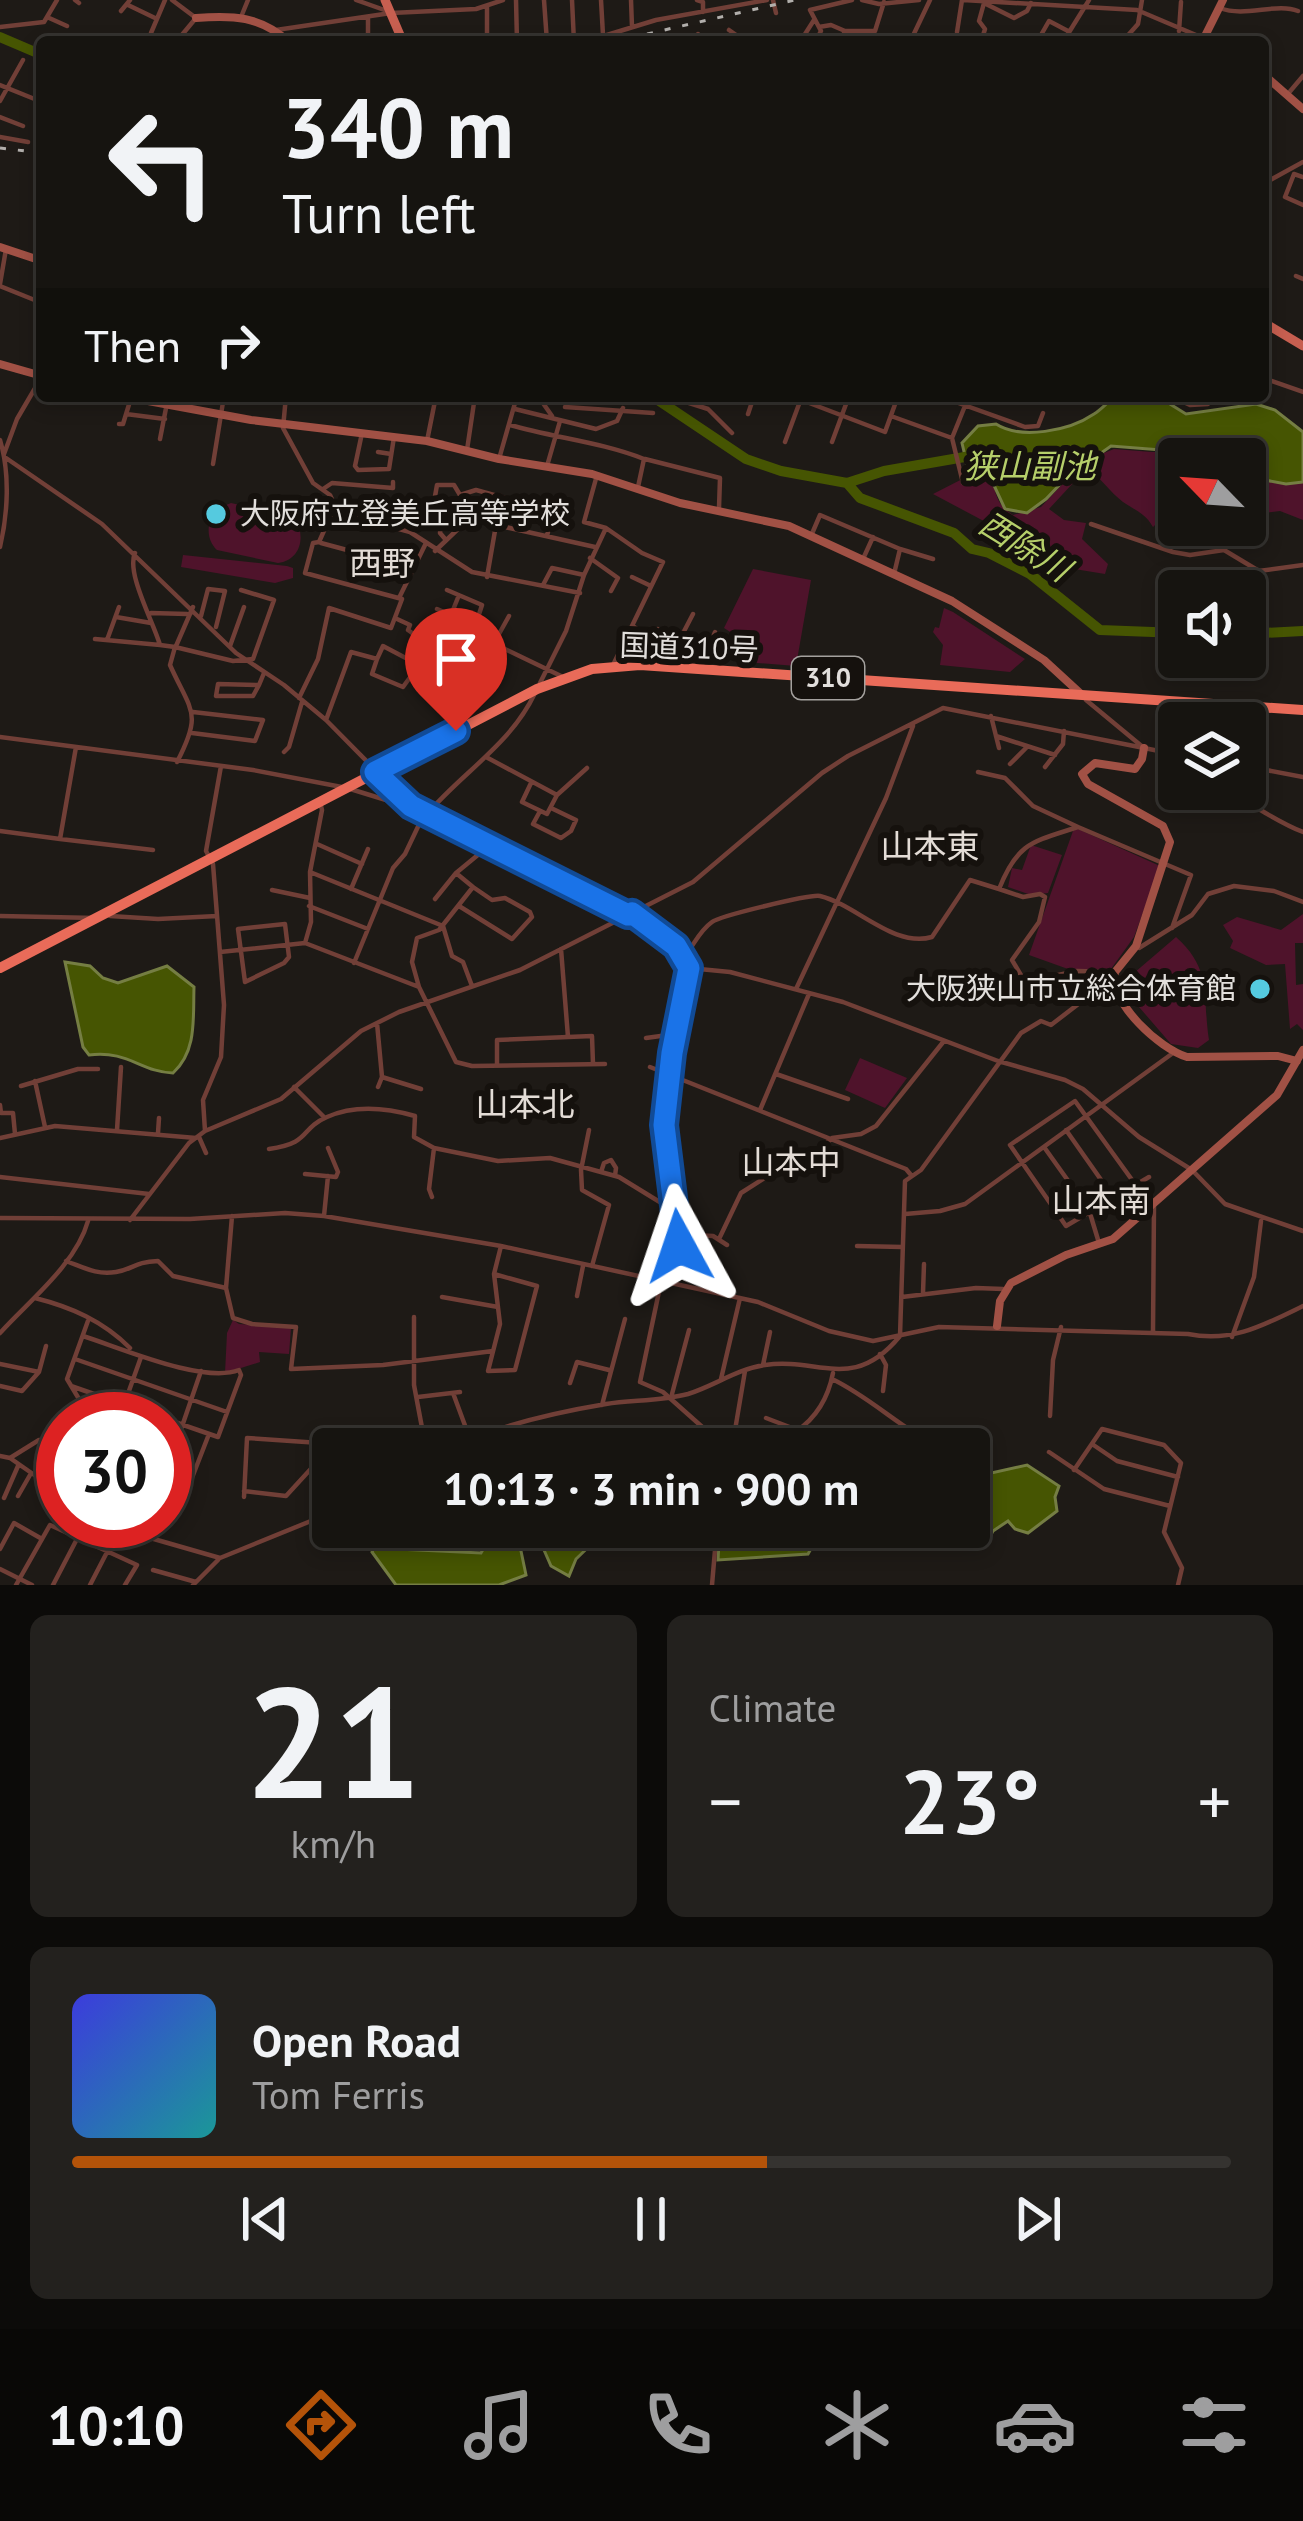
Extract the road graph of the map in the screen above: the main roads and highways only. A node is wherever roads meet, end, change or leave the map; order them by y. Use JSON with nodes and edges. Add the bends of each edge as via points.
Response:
{"nodes":[{"id":1,"x":386,"y":0,"type":"edge"},
{"id":2,"x":401,"y":36,"type":"edge"},
{"id":3,"x":1269,"y":326,"type":"edge"},
{"id":4,"x":1299,"y":344,"type":"edge"},
{"id":5,"x":1303,"y":710,"type":"edge"},
{"id":6,"x":0,"y":968,"type":"edge"}],
"edges":[{"from":1,"to":2,"type":"main road"},
{"from":3,"to":4,"type":"main road"},
{"from":5,"to":6,"type":"highway","name":"国道310号","number":"310","via":[[611,668],[537,689]]}]}
